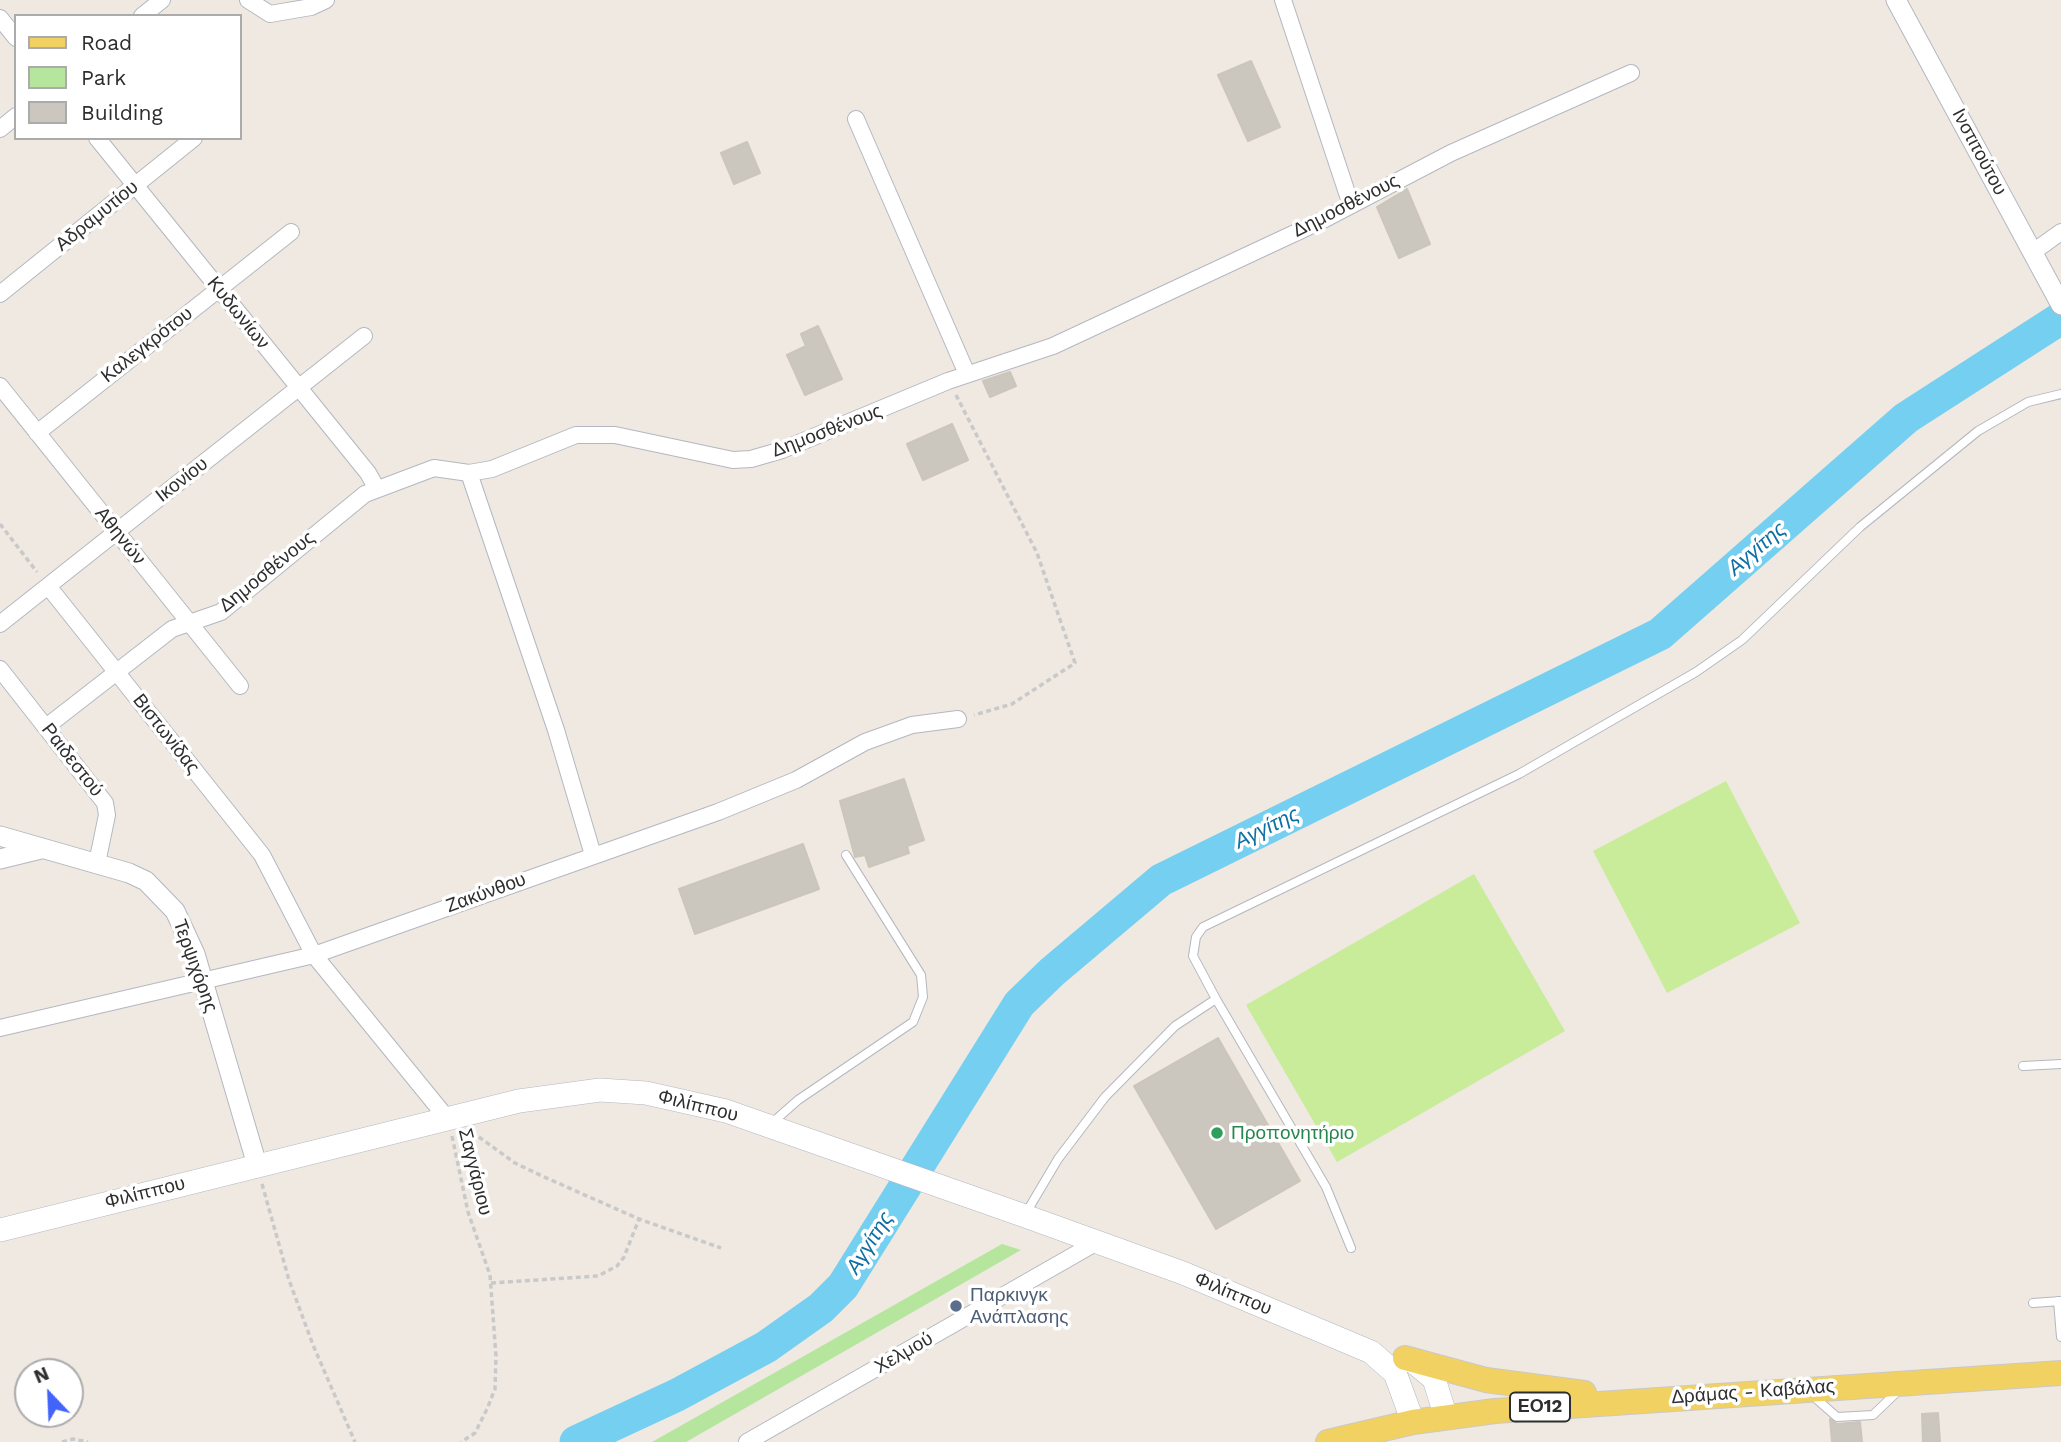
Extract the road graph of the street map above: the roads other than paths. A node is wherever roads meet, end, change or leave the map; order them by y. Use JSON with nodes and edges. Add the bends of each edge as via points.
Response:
{"nodes":[{"id":1,"x":162,"y":0,"type":"edge"},
{"id":2,"x":248,"y":0,"type":"edge"},
{"id":3,"x":326,"y":0,"type":"edge"},
{"id":4,"x":1283,"y":0,"type":"edge"},
{"id":5,"x":1896,"y":0,"type":"edge"},
{"id":6,"x":144,"y":14,"type":"edge"},
{"id":7,"x":0,"y":18,"type":"edge"},
{"id":8,"x":14,"y":35,"type":"edge"},
{"id":9,"x":1631,"y":74,"type":"dead end"},
{"id":10,"x":14,"y":118,"type":"edge"},
{"id":11,"x":856,"y":119,"type":"dead end"},
{"id":12,"x":0,"y":129,"type":"edge"},
{"id":13,"x":99,"y":140,"type":"edge"},
{"id":14,"x":192,"y":140,"type":"edge"},
{"id":15,"x":135,"y":186,"type":"junction"},
{"id":16,"x":1351,"y":205,"type":"junction"},
{"id":17,"x":291,"y":232,"type":"dead end"},
{"id":18,"x":2061,"y":232,"type":"edge"},
{"id":19,"x":2033,"y":252,"type":"junction"},
{"id":20,"x":218,"y":289,"type":"junction"},
{"id":21,"x":0,"y":294,"type":"edge"},
{"id":22,"x":2057,"y":297,"type":"edge"},
{"id":23,"x":364,"y":336,"type":"dead end"},
{"id":24,"x":967,"y":374,"type":"junction"},
{"id":25,"x":0,"y":386,"type":"edge"},
{"id":26,"x":298,"y":388,"type":"junction"},
{"id":27,"x":2061,"y":394,"type":"edge"},
{"id":28,"x":37,"y":433,"type":"junction"},
{"id":29,"x":469,"y":473,"type":"junction"},
{"id":30,"x":377,"y":489,"type":"junction"},
{"id":31,"x":117,"y":532,"type":"junction"},
{"id":32,"x":48,"y":586,"type":"junction"},
{"id":33,"x":189,"y":622,"type":"junction"},
{"id":34,"x":0,"y":624,"type":"edge"},
{"id":35,"x":0,"y":669,"type":"edge"},
{"id":36,"x":118,"y":673,"type":"junction"},
{"id":37,"x":240,"y":686,"type":"dead end"},
{"id":38,"x":958,"y":719,"type":"road end"},
{"id":39,"x":46,"y":727,"type":"junction"},
{"id":40,"x":0,"y":836,"type":"edge"},
{"id":41,"x":42,"y":849,"type":"junction"},
{"id":42,"x":593,"y":855,"type":"junction"},
{"id":43,"x":846,"y":855,"type":"dead end"},
{"id":44,"x":0,"y":859,"type":"edge"},
{"id":45,"x":97,"y":863,"type":"junction"},
{"id":46,"x":314,"y":955,"type":"junction"},
{"id":47,"x":204,"y":983,"type":"junction"},
{"id":48,"x":1216,"y":999,"type":"junction"},
{"id":49,"x":0,"y":1028,"type":"edge"},
{"id":50,"x":2061,"y":1064,"type":"edge"},
{"id":51,"x":2023,"y":1066,"type":"dead end"},
{"id":52,"x":446,"y":1117,"type":"junction"},
{"id":53,"x":769,"y":1125,"type":"junction"},
{"id":54,"x":257,"y":1165,"type":"junction"},
{"id":55,"x":1025,"y":1216,"type":"junction"},
{"id":56,"x":0,"y":1230,"type":"edge"},
{"id":57,"x":1097,"y":1242,"type":"junction"},
{"id":58,"x":1351,"y":1248,"type":"dead end"},
{"id":59,"x":2060,"y":1301,"type":"edge"},
{"id":60,"x":2032,"y":1303,"type":"dead end"},
{"id":61,"x":2061,"y":1337,"type":"edge"},
{"id":62,"x":1371,"y":1352,"type":"junction"},
{"id":63,"x":1405,"y":1358,"type":"junction"},
{"id":64,"x":2061,"y":1373,"type":"edge"},
{"id":65,"x":1633,"y":1400,"type":"junction"},
{"id":66,"x":1446,"y":1417,"type":"junction"},
{"id":67,"x":1413,"y":1422,"type":"junction"},
{"id":68,"x":747,"y":1442,"type":"edge"},
{"id":69,"x":1328,"y":1442,"type":"edge"}],
"edges":[{"from":1,"to":6,"type":"street"},
{"from":2,"to":3,"type":"street","via":[[270,14]]},
{"from":4,"to":16,"type":"street"},
{"from":5,"to":19,"type":"street","name":"Ινστιτούτου"},
{"from":7,"to":8,"type":"street"},
{"from":9,"to":16,"type":"street","name":"Δημοσθένους","via":[[1451,153]]},
{"from":10,"to":12,"type":"street"},
{"from":11,"to":24,"type":"street"},
{"from":13,"to":15,"type":"street","name":"Κυδωνίων"},
{"from":14,"to":15,"type":"street","name":"Αδραμυτίου"},
{"from":15,"to":20,"type":"street","name":"Κυδωνίων"},
{"from":15,"to":21,"type":"street","name":"Αδραμυτίου"},
{"from":16,"to":24,"type":"street","name":"Δημοσθένους","via":[[1064,341]]},
{"from":17,"to":20,"type":"street","name":"Καλεγκρότου"},
{"from":18,"to":19,"type":"street"},
{"from":19,"to":22,"type":"street","name":"Ινστιτούτου"},
{"from":20,"to":26,"type":"street","name":"Κυδωνίων"},
{"from":20,"to":28,"type":"street","name":"Καλεγκρότου"},
{"from":23,"to":26,"type":"street","name":"Ικονίου"},
{"from":24,"to":29,"type":"street","name":"Δημοσθένους","via":[[858,421],[751,459],[723,460],[627,437],[584,434],[561,439],[492,470]]},
{"from":25,"to":28,"type":"street","name":"Αθηνών"},
{"from":26,"to":30,"type":"street","name":"Κυδωνίων"},
{"from":26,"to":31,"type":"street","name":"Ικονίου"},
{"from":27,"to":48,"type":"lane","via":[[2028,402],[1978,431],[1860,527],[1742,640],[1664,692],[1440,814],[1208,923],[1196,937],[1193,956]]},
{"from":28,"to":31,"type":"street","name":"Αθηνών"},
{"from":29,"to":30,"type":"street","name":"Δημοσθένους","via":[[434,468]]},
{"from":29,"to":42,"type":"street"},
{"from":30,"to":33,"type":"street","name":"Δημοσθένους","via":[[352,502],[220,612]]},
{"from":31,"to":32,"type":"street","name":"Ικονίου"},
{"from":31,"to":33,"type":"street","name":"Αθηνών"},
{"from":32,"to":34,"type":"street","name":"Ικονίου"},
{"from":32,"to":36,"type":"street","name":"Βιστωνίδας"},
{"from":33,"to":36,"type":"street","name":"Δημοσθένους","via":[[172,629]]},
{"from":33,"to":37,"type":"street","name":"Αθηνών"},
{"from":35,"to":39,"type":"street","name":"Ραιδεστού"},
{"from":36,"to":39,"type":"street","name":"Δημοσθένους"},
{"from":36,"to":46,"type":"street","name":"Βιστωνίδας","via":[[262,855]]},
{"from":38,"to":42,"type":"street","name":"Ζακύνθου","via":[[912,725],[865,742],[796,780],[729,808]]},
{"from":39,"to":45,"type":"street","name":"Ραιδεστού","via":[[105,803],[107,815]]},
{"from":40,"to":41,"type":"street","name":"Τερψιχόρης"},
{"from":41,"to":44,"type":"street"},
{"from":41,"to":45,"type":"street","name":"Τερψιχόρης"},
{"from":42,"to":46,"type":"street","name":"Ζακύνθου"},
{"from":43,"to":53,"type":"lane","via":[[921,975],[923,998],[913,1022]]},
{"from":45,"to":47,"type":"street","name":"Τερψιχόρης","via":[[129,873],[161,894],[187,933]]},
{"from":46,"to":47,"type":"street","name":"Ζακύνθου"},
{"from":46,"to":52,"type":"street","name":"Βιστωνίδας"},
{"from":47,"to":49,"type":"street","name":"Ζακύνθου"},
{"from":47,"to":54,"type":"street","name":"Τερψιχόρης"},
{"from":48,"to":55,"type":"lane","via":[[1175,1026],[1105,1097],[1058,1158]]},
{"from":48,"to":58,"type":"lane","via":[[1326,1186]]},
{"from":50,"to":51,"type":"lane"},
{"from":52,"to":53,"type":"main road","name":"Φιλίππου","via":[[551,1095],[611,1090],[686,1100]]},
{"from":52,"to":54,"type":"main road","name":"Φιλίππου"},
{"from":53,"to":55,"type":"main road","name":"Φιλίππου"},
{"from":54,"to":56,"type":"main road","name":"Φιλίππου"},
{"from":55,"to":57,"type":"main road","name":"Φιλίππου"},
{"from":57,"to":62,"type":"main road","name":"Φιλίππου"},
{"from":57,"to":68,"type":"street","name":"Χελμού"},
{"from":59,"to":60,"type":"lane"},
{"from":59,"to":61,"type":"lane"},
{"from":62,"to":63,"type":"main road","name":"Φιλίππου"},
{"from":62,"to":67,"type":"main road","name":"Φιλίππου","via":[[1395,1373]]},
{"from":63,"to":65,"type":"main road","via":[[1486,1380]]},
{"from":63,"to":66,"type":"main road","name":"Φιλίππου","via":[[1419,1363],[1434,1379]]},
{"from":64,"to":65,"type":"main road","name":"Δράμας - Καβάλας","number":"ΕΟ12"},
{"from":65,"to":66,"type":"main road","name":"Δράμας - Καβάλας","number":"ΕΟ12"},
{"from":66,"to":67,"type":"main road","number":"ΕΟ12"},
{"from":67,"to":69,"type":"main road","number":"ΕΟ12"}]}
